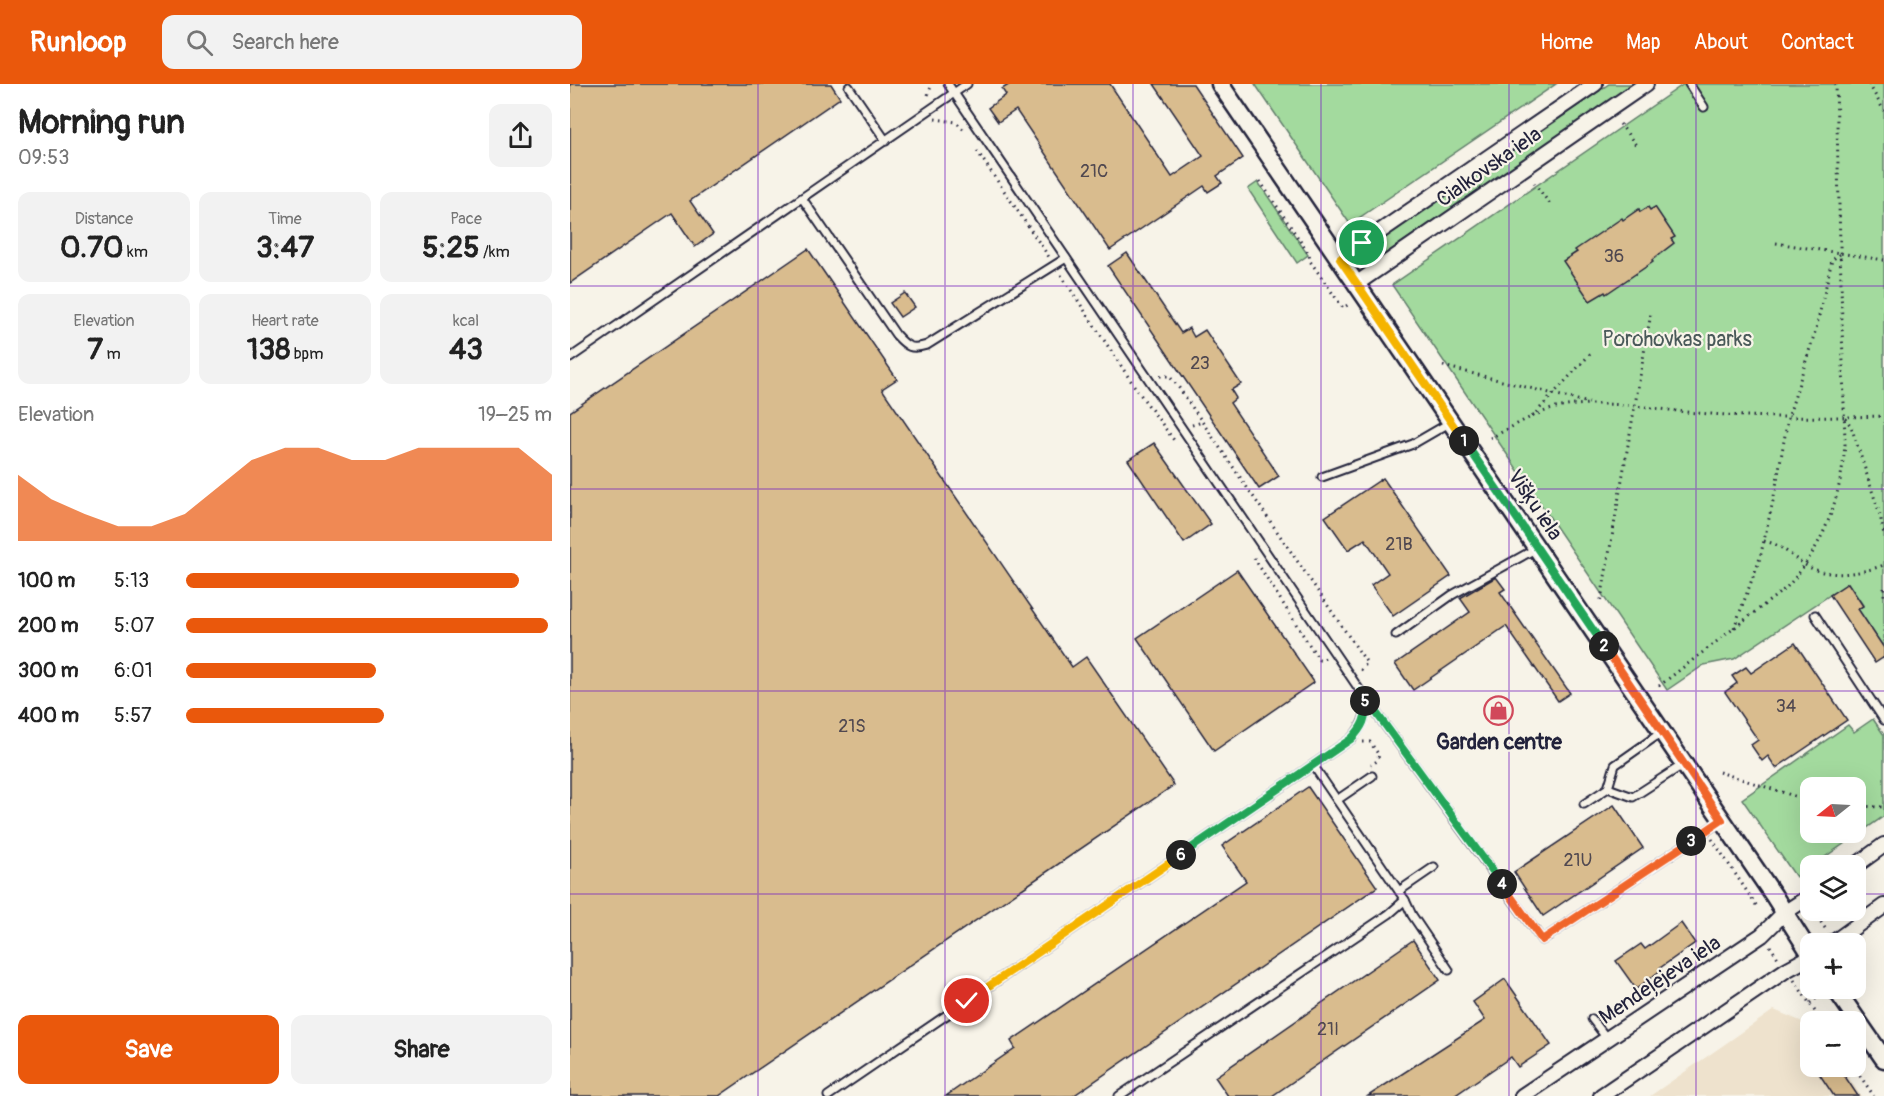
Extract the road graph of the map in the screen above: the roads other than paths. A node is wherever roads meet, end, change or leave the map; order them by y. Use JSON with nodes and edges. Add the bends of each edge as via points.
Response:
{"nodes":[{"id":1,"x":948,"y":84,"type":"edge"},
{"id":2,"x":967,"y":84,"type":"edge"},
{"id":3,"x":1220,"y":84,"type":"edge"},
{"id":4,"x":1595,"y":84,"type":"edge"},
{"id":5,"x":1646,"y":84,"type":"edge"},
{"id":6,"x":1689,"y":84,"type":"edge"},
{"id":7,"x":849,"y":87,"type":"dead end"},
{"id":8,"x":954,"y":93,"type":"junction"},
{"id":9,"x":1704,"y":107,"type":"dead end"},
{"id":10,"x":886,"y":141,"type":"junction"},
{"id":11,"x":802,"y":198,"type":"junction"},
{"id":12,"x":1066,"y":258,"type":"junction"},
{"id":13,"x":1340,"y":259,"type":"junction"},
{"id":14,"x":1356,"y":284,"type":"junction"},
{"id":15,"x":570,"y":358,"type":"edge"},
{"id":16,"x":1451,"y":422,"type":"junction"},
{"id":17,"x":1322,"y":477,"type":"dead end"},
{"id":18,"x":1537,"y":548,"type":"junction"},
{"id":19,"x":1815,"y":615,"type":"dead end"},
{"id":20,"x":1396,"y":635,"type":"dead end"},
{"id":21,"x":1361,"y":692,"type":"junction"},
{"id":22,"x":1884,"y":720,"type":"edge"},
{"id":23,"x":1662,"y":732,"type":"junction"},
{"id":24,"x":1684,"y":764,"type":"junction"},
{"id":25,"x":1313,"y":765,"type":"junction"},
{"id":26,"x":1372,"y":776,"type":"dead end"},
{"id":27,"x":1608,"y":788,"type":"junction"},
{"id":28,"x":1337,"y":800,"type":"junction"},
{"id":29,"x":1584,"y":804,"type":"dead end"},
{"id":30,"x":1722,"y":820,"type":"junction"},
{"id":31,"x":1884,"y":845,"type":"edge"},
{"id":32,"x":1866,"y":858,"type":"edge"},
{"id":33,"x":1434,"y":867,"type":"dead end"},
{"id":34,"x":1399,"y":891,"type":"junction"},
{"id":35,"x":1405,"y":900,"type":"junction"},
{"id":36,"x":1800,"y":903,"type":"edge"},
{"id":37,"x":1884,"y":906,"type":"edge"},
{"id":38,"x":1785,"y":913,"type":"junction"},
{"id":39,"x":1838,"y":933,"type":"edge"},
{"id":40,"x":1800,"y":937,"type":"edge"},
{"id":41,"x":1800,"y":962,"type":"edge"},
{"id":42,"x":1449,"y":970,"type":"dead end"},
{"id":43,"x":1835,"y":999,"type":"edge"},
{"id":44,"x":1592,"y":1019,"type":"dead end"},
{"id":45,"x":1608,"y":1040,"type":"junction"},
{"id":46,"x":1884,"y":1059,"type":"edge"},
{"id":47,"x":1527,"y":1095,"type":"edge"},
{"id":48,"x":828,"y":1096,"type":"edge"},
{"id":49,"x":1119,"y":1096,"type":"edge"},
{"id":50,"x":1601,"y":1096,"type":"edge"}],
"edges":[{"from":1,"to":8,"type":"lane"},
{"from":2,"to":8,"type":"lane"},
{"from":3,"to":13,"type":"street","name":"Višķu iela"},
{"from":4,"to":13,"type":"street","name":"Cialkovska iela"},
{"from":5,"to":14,"type":"street","name":"Cialkovska iela"},
{"from":6,"to":9,"type":"lane"},
{"from":7,"to":10,"type":"lane"},
{"from":8,"to":10,"type":"lane"},
{"from":8,"to":12,"type":"lane"},
{"from":10,"to":11,"type":"lane"},
{"from":11,"to":12,"type":"lane","via":[[908,348],[927,345]]},
{"from":11,"to":15,"type":"lane"},
{"from":12,"to":21,"type":"lane"},
{"from":13,"to":14,"type":"street","name":"Višķu iela"},
{"from":14,"to":16,"type":"street","name":"Višķu iela"},
{"from":16,"to":17,"type":"lane","via":[[1413,444]]},
{"from":16,"to":18,"type":"street","name":"Višķu iela"},
{"from":18,"to":20,"type":"lane","via":[[1452,595]]},
{"from":18,"to":23,"type":"street","name":"Višķu iela"},
{"from":19,"to":22,"type":"lane"},
{"from":21,"to":25,"type":"lane","via":[[1366,713],[1359,731]]},
{"from":21,"to":30,"type":"lane","via":[[1542,940]]},
{"from":23,"to":24,"type":"street","name":"Višķu iela"},
{"from":23,"to":27,"type":"lane","via":[[1615,765]]},
{"from":24,"to":27,"type":"lane","via":[[1633,797]]},
{"from":24,"to":30,"type":"street","name":"Višķu iela"},
{"from":25,"to":28,"type":"lane"},
{"from":25,"to":48,"type":"lane"},
{"from":26,"to":28,"type":"lane"},
{"from":27,"to":29,"type":"lane"},
{"from":28,"to":34,"type":"lane"},
{"from":30,"to":38,"type":"street","name":"Višķu iela"},
{"from":31,"to":32,"type":"street"},
{"from":33,"to":34,"type":"lane"},
{"from":34,"to":35,"type":"lane"},
{"from":35,"to":42,"type":"lane"},
{"from":35,"to":49,"type":"lane"},
{"from":36,"to":38,"type":"street","name":"Mendeļejeva iela"},
{"from":37,"to":39,"type":"street"},
{"from":38,"to":40,"type":"street","name":"Višķu iela"},
{"from":38,"to":45,"type":"street","name":"Mendeļejeva iela","via":[[1762,935]]},
{"from":41,"to":50,"type":"street"},
{"from":43,"to":46,"type":"street"},
{"from":44,"to":45,"type":"lane"},
{"from":45,"to":47,"type":"street","name":"Mendeļejeva iela"}]}
